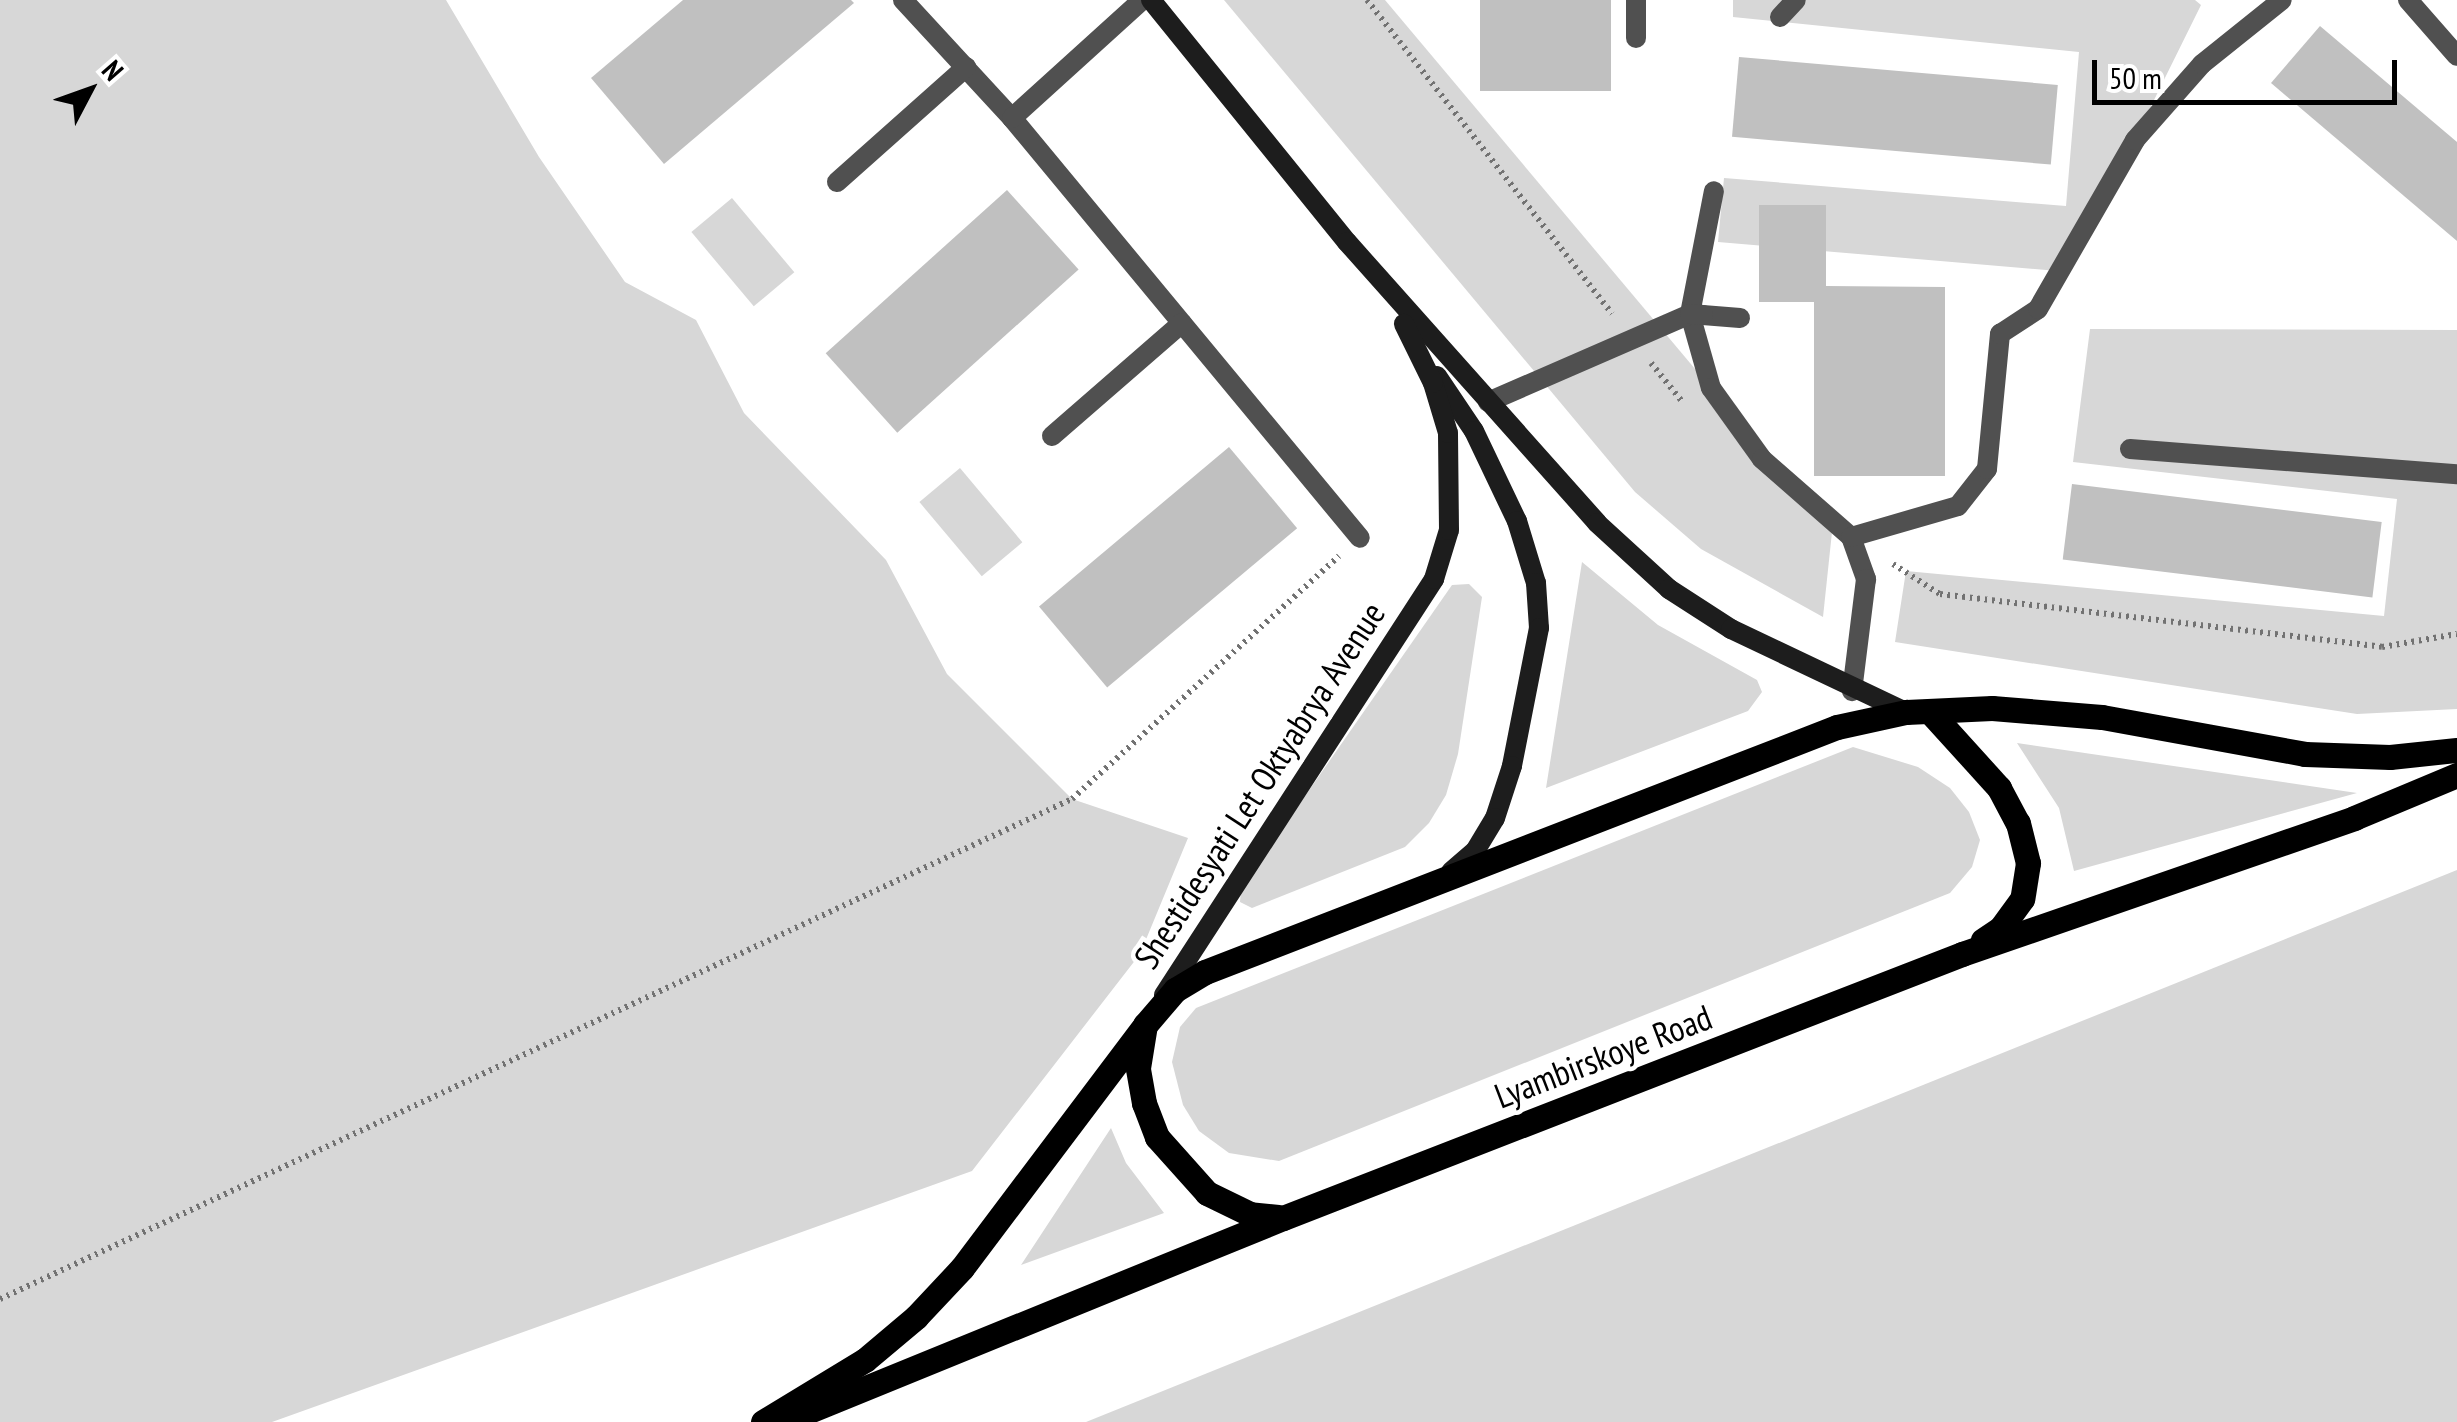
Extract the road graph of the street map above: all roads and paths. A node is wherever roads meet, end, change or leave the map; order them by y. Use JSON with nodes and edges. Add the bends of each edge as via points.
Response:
{"nodes":[{"id":1,"x":903,"y":0,"type":"edge"},
{"id":2,"x":1142,"y":0,"type":"edge"},
{"id":3,"x":1151,"y":0,"type":"edge"},
{"id":4,"x":1366,"y":0,"type":"edge"},
{"id":5,"x":1636,"y":0,"type":"edge"},
{"id":6,"x":1796,"y":0,"type":"edge"},
{"id":7,"x":2282,"y":0,"type":"edge"},
{"id":8,"x":2408,"y":0,"type":"edge"},
{"id":9,"x":1780,"y":18,"type":"dead end"},
{"id":10,"x":1636,"y":38,"type":"dead end"},
{"id":11,"x":2457,"y":56,"type":"edge"},
{"id":12,"x":966,"y":67,"type":"junction"},
{"id":13,"x":1012,"y":118,"type":"junction"},
{"id":14,"x":837,"y":182,"type":"dead end"},
{"id":15,"x":1714,"y":191,"type":"dead end"},
{"id":16,"x":1347,"y":242,"type":"junction"},
{"id":17,"x":1690,"y":314,"type":"junction"},
{"id":18,"x":1740,"y":318,"type":"dead end"},
{"id":19,"x":1182,"y":323,"type":"junction"},
{"id":20,"x":1404,"y":324,"type":"junction"},
{"id":21,"x":1631,"y":338,"type":"junction"},
{"id":22,"x":1488,"y":402,"type":"junction"},
{"id":23,"x":1689,"y":408,"type":"dead end"},
{"id":24,"x":1052,"y":436,"type":"dead end"},
{"id":25,"x":2130,"y":450,"type":"dead end"},
{"id":26,"x":2457,"y":474,"type":"edge"},
{"id":27,"x":1850,"y":537,"type":"junction"},
{"id":28,"x":1360,"y":538,"type":"joint"},
{"id":29,"x":2457,"y":634,"type":"edge"},
{"id":30,"x":1852,"y":691,"type":"junction"},
{"id":31,"x":1919,"y":713,"type":"junction"},
{"id":32,"x":2457,"y":750,"type":"edge"},
{"id":33,"x":2457,"y":775,"type":"edge"},
{"id":34,"x":1410,"y":895,"type":"junction"},
{"id":35,"x":1962,"y":954,"type":"junction"},
{"id":36,"x":1149,"y":1018,"type":"junction"},
{"id":37,"x":1283,"y":1218,"type":"junction"},
{"id":38,"x":0,"y":1299,"type":"edge"},
{"id":39,"x":763,"y":1422,"type":"edge"},
{"id":40,"x":782,"y":1422,"type":"edge"}],
"edges":[{"from":1,"to":12,"type":"lane"},
{"from":2,"to":13,"type":"lane"},
{"from":3,"to":16,"type":"main road","name":"Shestidesyati Let Oktyabrya Avenue"},
{"from":4,"to":21,"type":"path"},
{"from":5,"to":10,"type":"lane"},
{"from":6,"to":9,"type":"lane"},
{"from":7,"to":27,"type":"lane","via":[[2202,64],[2134,140],[2038,309],[2000,334],[1987,469],[1958,506]]},
{"from":8,"to":11,"type":"lane"},
{"from":12,"to":13,"type":"lane"},
{"from":12,"to":14,"type":"lane"},
{"from":13,"to":19,"type":"lane"},
{"from":15,"to":17,"type":"lane"},
{"from":16,"to":20,"type":"main road","name":"Shestidesyati Let Oktyabrya Avenue"},
{"from":16,"to":22,"type":"main road","name":"Shestidesyati Let Oktyabrya Avenue"},
{"from":17,"to":18,"type":"lane"},
{"from":17,"to":21,"type":"lane"},
{"from":17,"to":27,"type":"lane","via":[[1710,388],[1751,445]]},
{"from":19,"to":24,"type":"lane"},
{"from":19,"to":28,"type":"lane"},
{"from":20,"to":34,"type":"main road","name":"Shestidesyati Let Oktyabrya Avenue","via":[[1474,432],[1517,522],[1536,583],[1539,628],[1495,818],[1476,850]]},
{"from":20,"to":36,"type":"main road","name":"Shestidesyati Let Oktyabrya Avenue","via":[[1448,433],[1449,530],[1434,579]]},
{"from":21,"to":22,"type":"lane"},
{"from":21,"to":23,"type":"path"},
{"from":22,"to":30,"type":"main road","name":"Shestidesyati Let Oktyabrya Avenue","via":[[1596,523],[1669,589]]},
{"from":25,"to":26,"type":"lane"},
{"from":27,"to":29,"type":"path","via":[[1940,594],[2382,647]]},
{"from":27,"to":30,"type":"lane","via":[[1866,579]]},
{"from":28,"to":38,"type":"path","via":[[1072,799]]},
{"from":30,"to":31,"type":"main road","name":"Shestidesyati Let Oktyabrya Avenue"},
{"from":31,"to":32,"type":"main road","via":[[1992,708],[2102,717],[2305,754],[2390,758]]},
{"from":31,"to":34,"type":"main road","via":[[1837,727]]},
{"from":31,"to":35,"type":"main road","name":"Shestidesyati Let Oktyabrya Avenue","via":[[1999,788],[2028,862],[2022,899],[2001,928]]},
{"from":33,"to":35,"type":"main road","name":"Lyambirskoye Road","via":[[2354,818]]},
{"from":34,"to":36,"type":"main road","via":[[1206,972]]},
{"from":35,"to":37,"type":"main road","name":"Lyambirskoye Road"},
{"from":36,"to":37,"type":"main road","name":"Shestidesyati Let Oktyabrya Avenue","via":[[1138,1068],[1158,1137],[1207,1193],[1250,1214]]},
{"from":36,"to":39,"type":"main road","via":[[962,1268],[916,1317],[866,1360]]},
{"from":37,"to":40,"type":"main road","name":"Lyambirskoye Road"}]}
